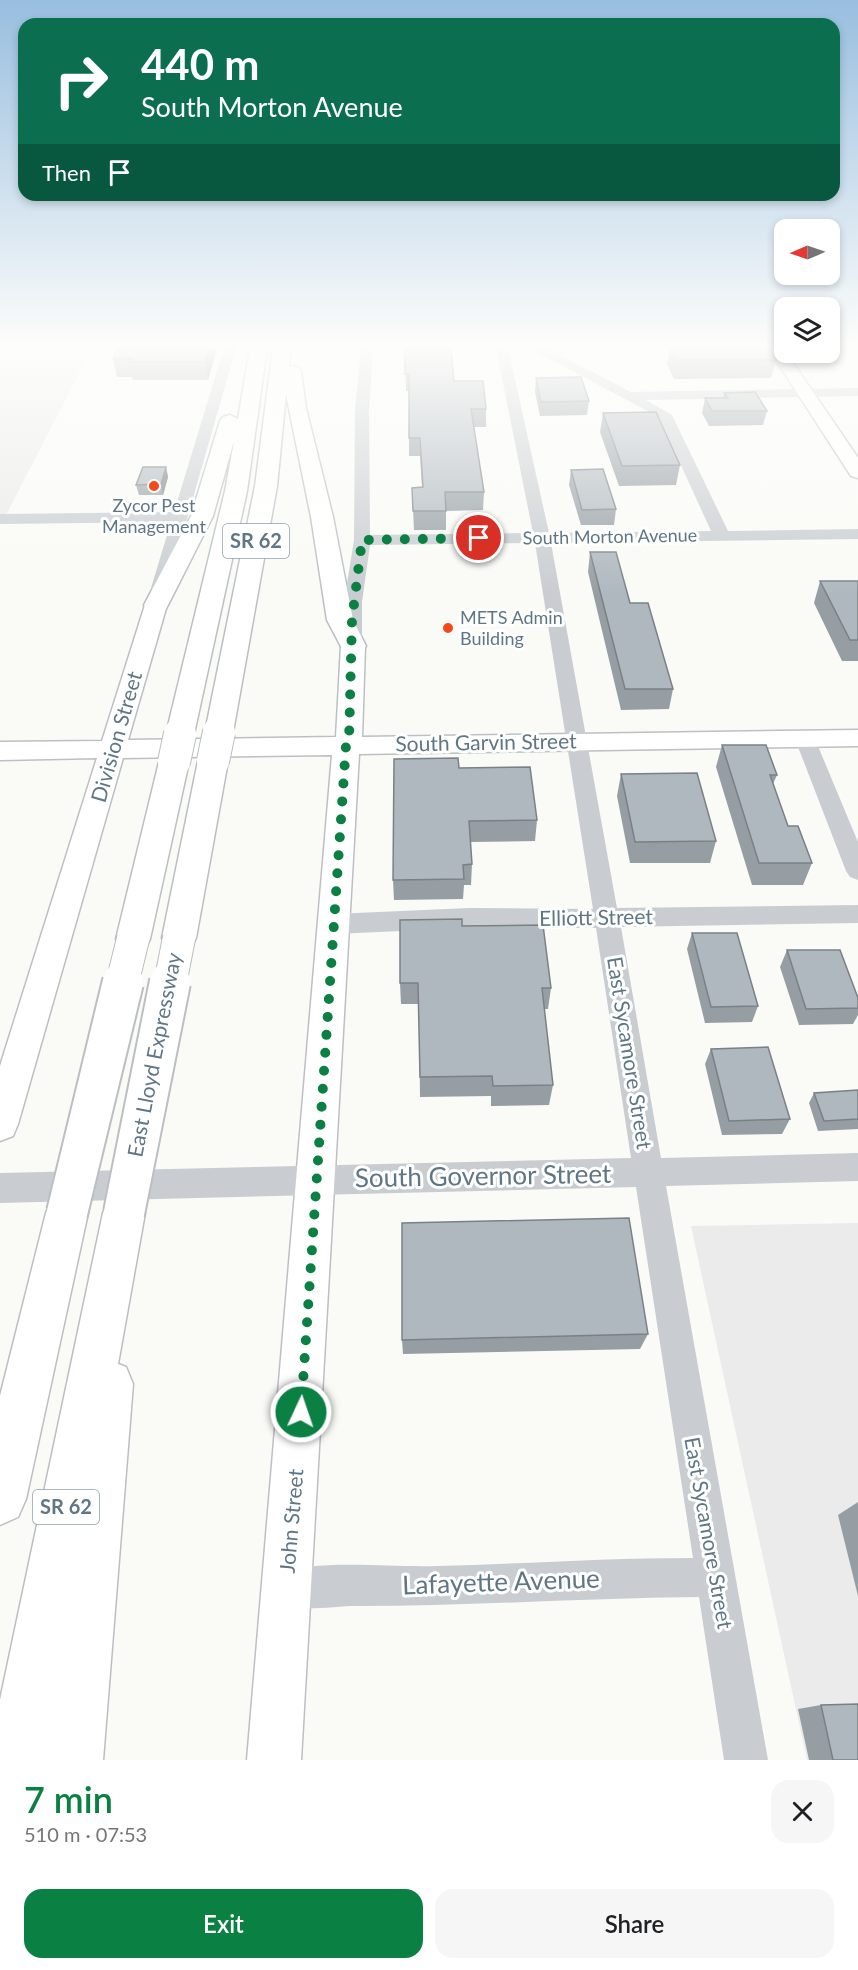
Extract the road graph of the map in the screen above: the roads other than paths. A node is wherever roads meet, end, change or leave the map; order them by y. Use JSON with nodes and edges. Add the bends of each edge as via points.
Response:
{"nodes":[{"id":1,"x":206,"y":430,"type":"edge"},
{"id":2,"x":227,"y":430,"type":"edge"},
{"id":3,"x":246,"y":430,"type":"edge"},
{"id":4,"x":273,"y":430,"type":"edge"},
{"id":5,"x":302,"y":430,"type":"edge"},
{"id":6,"x":362,"y":430,"type":"edge"},
{"id":7,"x":519,"y":430,"type":"edge"},
{"id":8,"x":673,"y":430,"type":"edge"},
{"id":9,"x":831,"y":430,"type":"edge"},
{"id":10,"x":856,"y":465,"type":"edge"},
{"id":11,"x":181,"y":517,"type":"junction"},
{"id":12,"x":0,"y":519,"type":"edge"},
{"id":13,"x":858,"y":534,"type":"edge"},
{"id":14,"x":722,"y":536,"type":"junction"},
{"id":15,"x":542,"y":538,"type":"junction"},
{"id":16,"x":362,"y":540,"type":"junction"},
{"id":17,"x":156,"y":605,"type":"junction"},
{"id":18,"x":352,"y":646,"type":"junction"},
{"id":19,"x":858,"y":738,"type":"edge"},
{"id":20,"x":805,"y":739,"type":"junction"},
{"id":21,"x":577,"y":742,"type":"junction"},
{"id":22,"x":346,"y":745,"type":"junction"},
{"id":23,"x":113,"y":749,"type":"junction"},
{"id":24,"x":0,"y":751,"type":"edge"},
{"id":25,"x":858,"y":871,"type":"edge"},
{"id":26,"x":858,"y":914,"type":"edge"},
{"id":27,"x":607,"y":919,"type":"junction"},
{"id":28,"x":334,"y":924,"type":"junction"},
{"id":29,"x":0,"y":1124,"type":"edge"},
{"id":30,"x":858,"y":1167,"type":"edge"},
{"id":31,"x":648,"y":1172,"type":"junction"},
{"id":32,"x":315,"y":1180,"type":"junction"},
{"id":33,"x":0,"y":1188,"type":"edge"},
{"id":34,"x":120,"y":1233,"type":"junction"},
{"id":35,"x":0,"y":1499,"type":"edge"},
{"id":36,"x":715,"y":1577,"type":"junction"},
{"id":37,"x":287,"y":1589,"type":"junction"},
{"id":38,"x":17,"y":1760,"type":"edge"},
{"id":39,"x":73,"y":1760,"type":"edge"},
{"id":40,"x":274,"y":1760,"type":"edge"},
{"id":41,"x":746,"y":1760,"type":"edge"}],
"edges":[{"from":1,"to":11,"type":"street","name":"Division Street"},
{"from":2,"to":17,"type":"highway","via":[[206,504]]},
{"from":3,"to":35,"type":"highway","name":"East Lloyd Expressway","number":"SR 62","bridge":true,"via":[[236,491],[177,748]]},
{"from":4,"to":34,"type":"highway","name":"East Lloyd Expressway","number":"SR 62","bridge":true,"via":[[266,486]]},
{"from":5,"to":18,"type":"highway","via":[[340,620]]},
{"from":6,"to":16,"type":"street","name":"John Street"},
{"from":7,"to":15,"type":"street","name":"East Sycamore Street"},
{"from":8,"to":14,"type":"street"},
{"from":9,"to":10,"type":"main road"},
{"from":11,"to":12,"type":"street"},
{"from":11,"to":17,"type":"street","name":"Division Street"},
{"from":13,"to":14,"type":"street","name":"South Morton Avenue"},
{"from":14,"to":15,"type":"street","name":"South Morton Avenue"},
{"from":15,"to":16,"type":"street","name":"South Morton Avenue"},
{"from":15,"to":21,"type":"street","name":"East Sycamore Street"},
{"from":16,"to":18,"type":"street","name":"John Street","via":[[353,602]]},
{"from":17,"to":23,"type":"main road","name":"Division Street"},
{"from":18,"to":22,"type":"main road","name":"John Street"},
{"from":19,"to":20,"type":"main road","name":"South Garvin Street"},
{"from":20,"to":21,"type":"main road","name":"South Garvin Street"},
{"from":20,"to":25,"type":"street"},
{"from":21,"to":22,"type":"main road","name":"South Garvin Street"},
{"from":21,"to":27,"type":"street","name":"East Sycamore Street"},
{"from":22,"to":23,"type":"main road","name":"South Garvin Street"},
{"from":22,"to":28,"type":"main road","name":"John Street"},
{"from":23,"to":24,"type":"main road","name":"South Garvin Street"},
{"from":23,"to":29,"type":"main road","name":"Division Street"},
{"from":26,"to":27,"type":"street","name":"Elliott Street"},
{"from":27,"to":28,"type":"street","name":"Elliott Street","via":[[469,918]]},
{"from":27,"to":31,"type":"street","name":"East Sycamore Street"},
{"from":28,"to":32,"type":"main road","name":"John Street"},
{"from":30,"to":31,"type":"street","name":"South Governor Street"},
{"from":31,"to":32,"type":"street","name":"South Governor Street"},
{"from":31,"to":36,"type":"street","name":"East Sycamore Street"},
{"from":32,"to":33,"type":"street","name":"South Governor Street"},
{"from":32,"to":37,"type":"main road","name":"John Street"},
{"from":34,"to":38,"type":"highway","name":"East Lloyd Expressway","number":"SR 62"},
{"from":34,"to":39,"type":"highway","via":[[112,1361]]},
{"from":36,"to":37,"type":"street","name":"Lafayette Avenue"},
{"from":36,"to":41,"type":"street","name":"East Sycamore Street"},
{"from":37,"to":40,"type":"main road","name":"John Street"}]}
